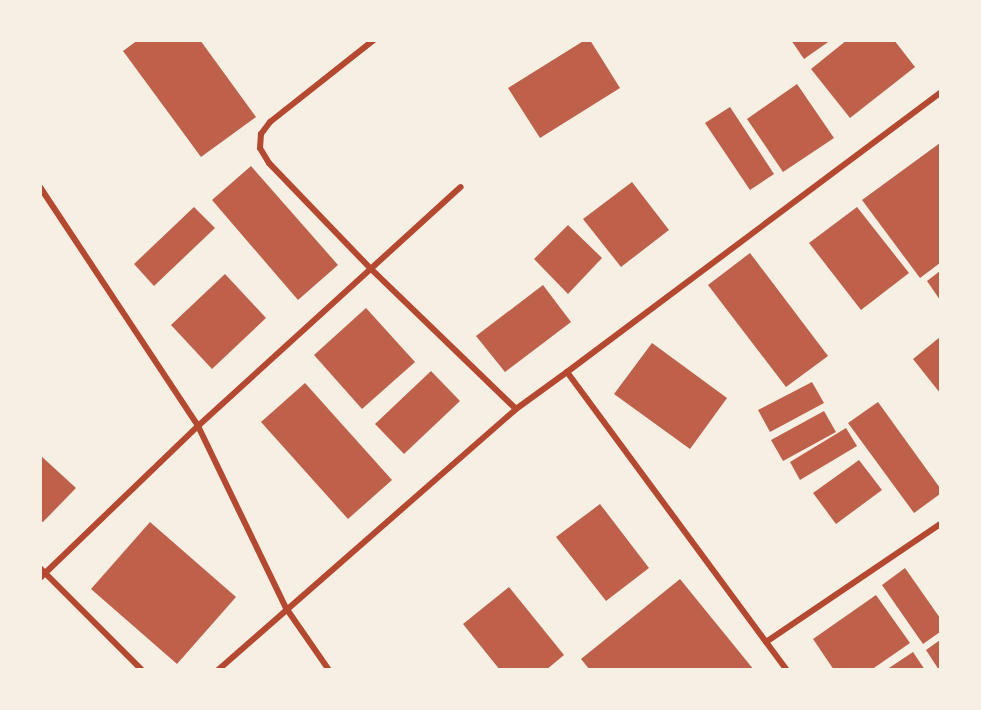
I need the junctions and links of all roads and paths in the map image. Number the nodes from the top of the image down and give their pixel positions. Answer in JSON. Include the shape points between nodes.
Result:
{"nodes":[{"id":1,"x":375,"y":41,"type":"edge"},
{"id":2,"x":940,"y":93,"type":"edge"},
{"id":3,"x":40,"y":187,"type":"edge"},
{"id":4,"x":461,"y":187,"type":"dead end"},
{"id":5,"x":371,"y":269,"type":"junction"},
{"id":6,"x":567,"y":372,"type":"junction"},
{"id":7,"x":516,"y":409,"type":"junction"},
{"id":8,"x":198,"y":426,"type":"junction"},
{"id":9,"x":940,"y":524,"type":"edge"},
{"id":10,"x":42,"y":573,"type":"edge"},
{"id":11,"x":286,"y":608,"type":"junction"},
{"id":12,"x":766,"y":642,"type":"junction"},
{"id":13,"x":142,"y":669,"type":"edge"},
{"id":14,"x":218,"y":669,"type":"edge"},
{"id":15,"x":328,"y":669,"type":"edge"},
{"id":16,"x":786,"y":669,"type":"edge"}],
"edges":[{"from":1,"to":5,"type":"street","via":[[270,122],[261,134],[261,148],[269,163]]},
{"from":2,"to":6,"type":"street"},
{"from":3,"to":8,"type":"street"},
{"from":4,"to":5,"type":"street"},
{"from":5,"to":7,"type":"street"},
{"from":5,"to":8,"type":"street"},
{"from":6,"to":7,"type":"street"},
{"from":6,"to":12,"type":"street"},
{"from":7,"to":11,"type":"street"},
{"from":8,"to":10,"type":"street"},
{"from":8,"to":11,"type":"street"},
{"from":9,"to":12,"type":"street"},
{"from":10,"to":13,"type":"street"},
{"from":11,"to":14,"type":"street"},
{"from":11,"to":15,"type":"street"},
{"from":12,"to":16,"type":"street"}]}
